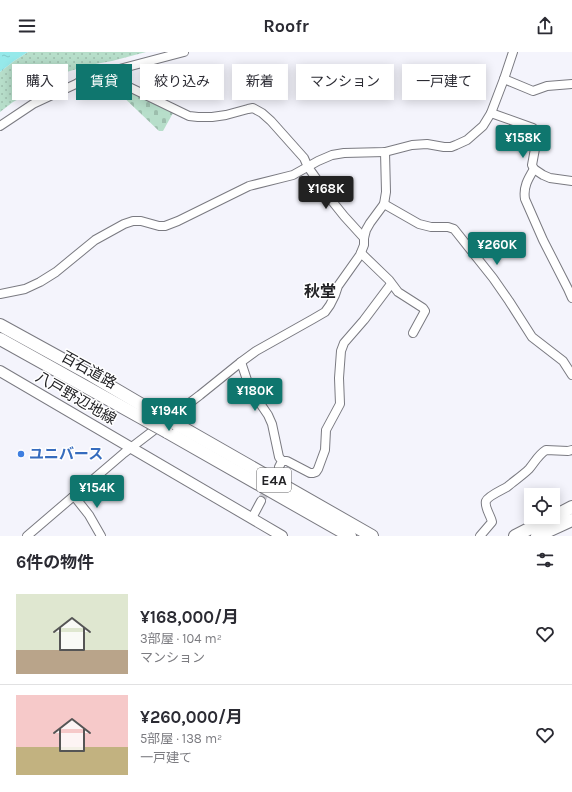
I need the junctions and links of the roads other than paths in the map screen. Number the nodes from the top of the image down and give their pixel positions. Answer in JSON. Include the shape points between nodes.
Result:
{"nodes":[{"id":1,"x":184,"y":52,"type":"edge"},
{"id":2,"x":513,"y":52,"type":"edge"},
{"id":3,"x":132,"y":66,"type":"edge"},
{"id":4,"x":504,"y":79,"type":"junction"},
{"id":5,"x":76,"y":84,"type":"edge"},
{"id":6,"x":572,"y":84,"type":"edge"},
{"id":7,"x":132,"y":88,"type":"edge"},
{"id":8,"x":491,"y":113,"type":"junction"},
{"id":9,"x":0,"y":126,"type":"edge"},
{"id":10,"x":385,"y":152,"type":"junction"},
{"id":11,"x":308,"y":167,"type":"junction"},
{"id":12,"x":534,"y":169,"type":"junction"},
{"id":13,"x":572,"y":181,"type":"edge"},
{"id":14,"x":384,"y":204,"type":"junction"},
{"id":15,"x":364,"y":238,"type":"junction"},
{"id":16,"x":361,"y":253,"type":"junction"},
{"id":17,"x":391,"y":284,"type":"junction"},
{"id":18,"x":0,"y":294,"type":"edge"},
{"id":19,"x":572,"y":298,"type":"edge"},
{"id":20,"x":0,"y":325,"type":"edge"},
{"id":21,"x":413,"y":333,"type":"dead end"},
{"id":22,"x":0,"y":339,"type":"edge"},
{"id":23,"x":240,"y":362,"type":"junction"},
{"id":24,"x":0,"y":371,"type":"edge"},
{"id":25,"x":572,"y":375,"type":"edge"},
{"id":26,"x":171,"y":428,"type":"junction"},
{"id":27,"x":132,"y":448,"type":"junction"},
{"id":28,"x":572,"y":450,"type":"edge"},
{"id":29,"x":74,"y":496,"type":"junction"},
{"id":30,"x":261,"y":501,"type":"tunnel mouth"},
{"id":31,"x":572,"y":507,"type":"edge"},
{"id":32,"x":560,"y":513,"type":"edge"},
{"id":33,"x":252,"y":518,"type":"junction"},
{"id":34,"x":572,"y":520,"type":"edge"},
{"id":35,"x":539,"y":524,"type":"edge"},
{"id":36,"x":27,"y":536,"type":"edge"},
{"id":37,"x":101,"y":536,"type":"edge"},
{"id":38,"x":282,"y":536,"type":"edge"},
{"id":39,"x":350,"y":536,"type":"edge"},
{"id":40,"x":372,"y":536,"type":"edge"},
{"id":41,"x":480,"y":536,"type":"edge"},
{"id":42,"x":515,"y":536,"type":"edge"},
{"id":43,"x":537,"y":536,"type":"edge"}],
"edges":[{"from":1,"to":3,"type":"street"},
{"from":2,"to":4,"type":"street"},
{"from":4,"to":6,"type":"street","via":[[533,91],[547,86]]},
{"from":4,"to":8,"type":"street"},
{"from":5,"to":9,"type":"street","via":[[33,104]]},
{"from":7,"to":11,"type":"street","via":[[189,116],[226,116],[253,108],[271,121],[304,158]]},
{"from":8,"to":10,"type":"street","via":[[483,126],[467,140],[451,147],[412,145]]},
{"from":8,"to":12,"type":"street","via":[[533,128],[537,138],[532,164]]},
{"from":10,"to":11,"type":"street","via":[[332,155]]},
{"from":10,"to":14,"type":"street"},
{"from":11,"to":15,"type":"street","via":[[344,216]]},
{"from":11,"to":18,"type":"street","via":[[294,175],[249,186],[178,222],[165,226],[141,221],[124,224],[95,240],[40,282],[25,289]]},
{"from":12,"to":13,"type":"street","via":[[550,178]]},
{"from":12,"to":19,"type":"street","via":[[528,178],[525,199]]},
{"from":14,"to":15,"type":"street","via":[[370,223]]},
{"from":14,"to":25,"type":"street","via":[[419,224],[454,229],[493,278],[532,337],[563,361]]},
{"from":15,"to":16,"type":"street"},
{"from":16,"to":17,"type":"street"},
{"from":16,"to":23,"type":"street","via":[[324,312]]},
{"from":17,"to":21,"type":"street","via":[[425,312]]},
{"from":17,"to":23,"type":"street","via":[[344,343],[339,378],[340,404],[326,430],[325,450],[316,472],[310,473],[287,461],[280,464],[272,424],[248,383]]},
{"from":20,"to":26,"type":"highway","name":"百石道路","number":"E4A","bridge":true,"via":[[159,415]]},
{"from":22,"to":26,"type":"highway","name":"百石道路","number":"E4A","bridge":true,"via":[[149,422]]},
{"from":23,"to":27,"type":"street"},
{"from":24,"to":27,"type":"main road","name":"八戸野辺地線"},
{"from":26,"to":39,"type":"highway","name":"百石道路","number":"E4A"},
{"from":26,"to":40,"type":"highway","number":"E4A"},
{"from":27,"to":29,"type":"street"},
{"from":27,"to":33,"type":"main road","name":"八戸野辺地線"},
{"from":28,"to":41,"type":"street","via":[[546,450],[529,469],[489,498],[486,505],[492,522]]},
{"from":29,"to":36,"type":"street"},
{"from":29,"to":37,"type":"street"},
{"from":30,"to":33,"type":"street"},
{"from":31,"to":32,"type":"highway"},
{"from":33,"to":38,"type":"main road","name":"八戸野辺地線"},
{"from":34,"to":43,"type":"highway"},
{"from":35,"to":42,"type":"highway"}]}
